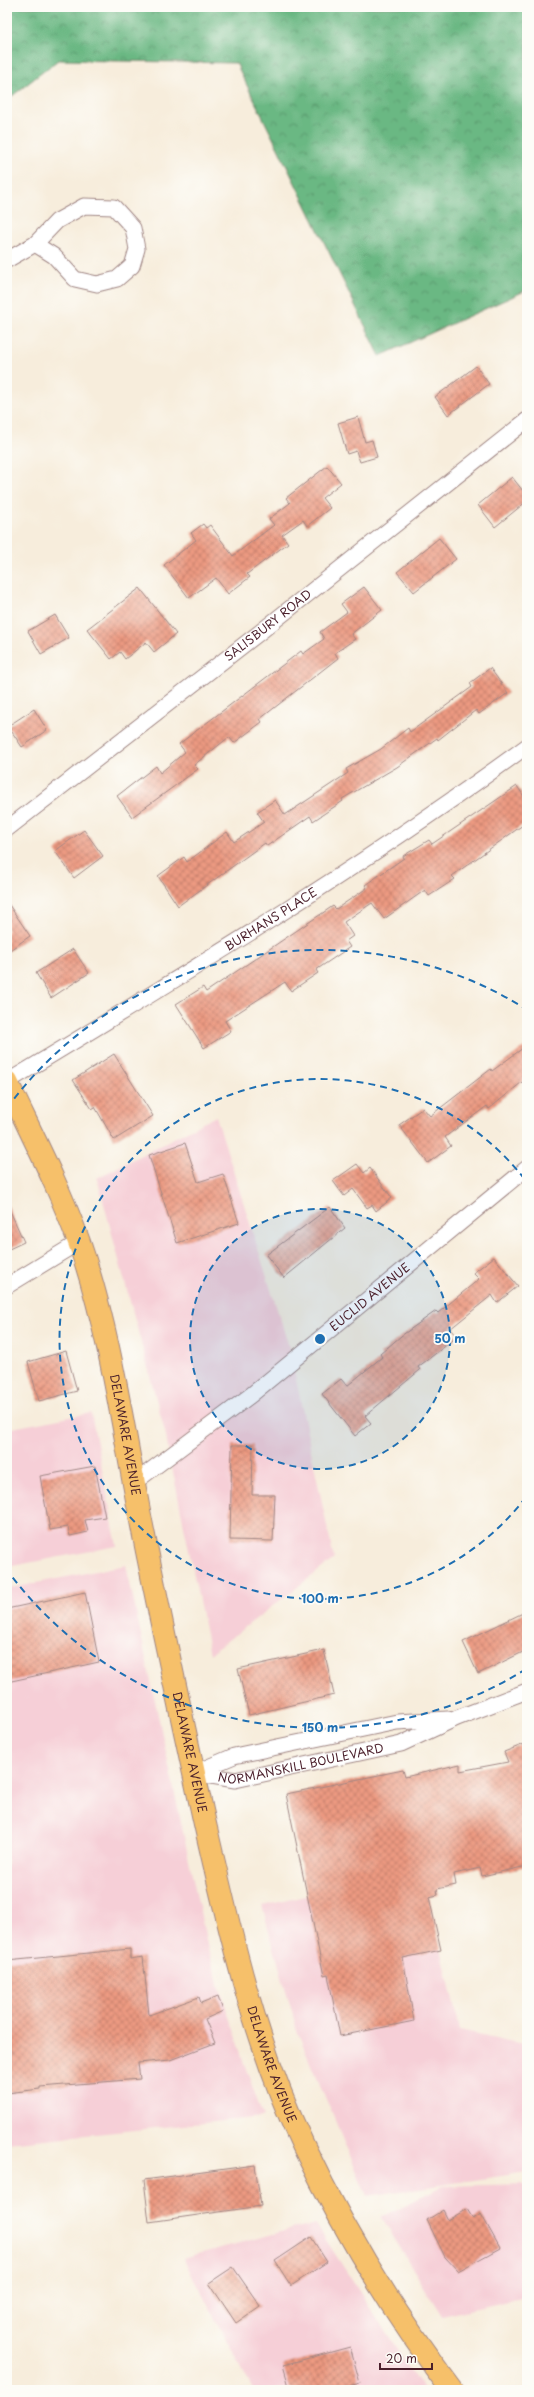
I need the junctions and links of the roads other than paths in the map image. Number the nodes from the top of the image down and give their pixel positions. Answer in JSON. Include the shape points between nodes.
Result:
{"nodes":[{"id":1,"x":35,"y":244,"type":"junction"},
{"id":2,"x":7,"y":260,"type":"edge"},
{"id":3,"x":527,"y":420,"type":"edge"},
{"id":4,"x":527,"y":746,"type":"edge"},
{"id":5,"x":7,"y":829,"type":"edge"},
{"id":6,"x":7,"y":1082,"type":"edge"},
{"id":7,"x":527,"y":1168,"type":"edge"},
{"id":8,"x":79,"y":1242,"type":"junction"},
{"id":9,"x":7,"y":1286,"type":"edge"},
{"id":10,"x":135,"y":1482,"type":"junction"},
{"id":11,"x":527,"y":1690,"type":"edge"},
{"id":12,"x":457,"y":1718,"type":"junction"},
{"id":13,"x":194,"y":1773,"type":"junction"},
{"id":14,"x":452,"y":2390,"type":"edge"}],
"edges":[{"from":1,"to":1,"type":"street","via":[[57,221],[84,206],[114,207],[133,228],[136,250],[132,266],[117,279],[97,284],[75,278],[54,256]]},
{"from":1,"to":2,"type":"street"},
{"from":3,"to":5,"type":"street","name":"SALISBURY ROAD","via":[[260,633]]},
{"from":4,"to":6,"type":"street","name":"BURHANS PLACE","via":[[482,779],[244,938]]},
{"from":6,"to":8,"type":"main road","name":"DELAWARE AVENUE","via":[[56,1186]]},
{"from":7,"to":10,"type":"street","name":"EUCLID AVENUE","via":[[252,1395]]},
{"from":8,"to":9,"type":"street"},
{"from":8,"to":10,"type":"main road","name":"DELAWARE AVENUE","via":[[111,1362]]},
{"from":10,"to":13,"type":"main road","name":"DELAWARE AVENUE","via":[[143,1532]]},
{"from":11,"to":12,"type":"street","name":"NORMANSKILL BOULEVARD","via":[[478,1712]]},
{"from":12,"to":13,"type":"street","name":"NORMANSKILL BOULEVARD","via":[[397,1722],[234,1756]]},
{"from":12,"to":13,"type":"street","name":"NORMANSKILL BOULEVARD","via":[[401,1744],[235,1780]]},
{"from":13,"to":14,"type":"main road","name":"DELAWARE AVENUE","via":[[230,1933],[251,2006],[302,2143],[372,2272],[418,2346]]}]}
